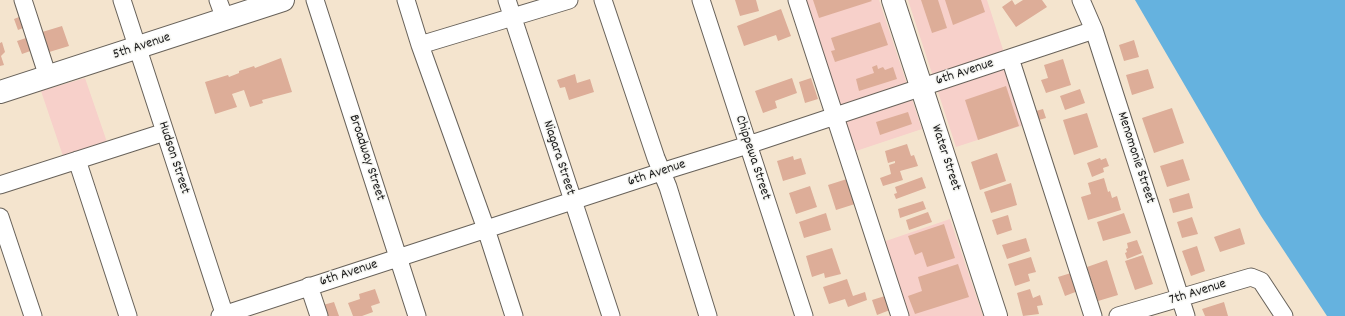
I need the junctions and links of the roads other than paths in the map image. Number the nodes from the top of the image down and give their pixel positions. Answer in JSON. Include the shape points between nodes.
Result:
{"nodes":[{"id":1,"x":24,"y":0,"type":"edge"},
{"id":2,"x":122,"y":0,"type":"edge"},
{"id":3,"x":283,"y":0,"type":"edge"},
{"id":4,"x":315,"y":0,"type":"edge"},
{"id":5,"x":406,"y":0,"type":"edge"},
{"id":6,"x":507,"y":0,"type":"edge"},
{"id":7,"x":570,"y":0,"type":"edge"},
{"id":8,"x":603,"y":0,"type":"edge"},
{"id":9,"x":701,"y":0,"type":"edge"},
{"id":10,"x":797,"y":0,"type":"edge"},
{"id":11,"x":893,"y":0,"type":"edge"},
{"id":12,"x":1081,"y":0,"type":"edge"},
{"id":13,"x":222,"y":9,"type":"edge"},
{"id":14,"x":513,"y":18,"type":"junction"},
{"id":15,"x":1094,"y":30,"type":"junction"},
{"id":16,"x":420,"y":45,"type":"junction"},
{"id":17,"x":137,"y":48,"type":"junction"},
{"id":18,"x":1010,"y":58,"type":"junction"},
{"id":19,"x":48,"y":77,"type":"junction"},
{"id":20,"x":922,"y":87,"type":"junction"},
{"id":21,"x":0,"y":92,"type":"edge"},
{"id":22,"x":835,"y":115,"type":"junction"},
{"id":23,"x":165,"y":132,"type":"junction"},
{"id":24,"x":748,"y":145,"type":"junction"},
{"id":25,"x":77,"y":160,"type":"junction"},
{"id":26,"x":662,"y":172,"type":"junction"},
{"id":27,"x":0,"y":185,"type":"edge"},
{"id":28,"x":572,"y":201,"type":"junction"},
{"id":29,"x":0,"y":216,"type":"edge"},
{"id":30,"x":486,"y":229,"type":"junction"},
{"id":31,"x":398,"y":258,"type":"junction"},
{"id":32,"x":309,"y":286,"type":"junction"},
{"id":33,"x":1180,"y":298,"type":"junction"},
{"id":34,"x":33,"y":316,"type":"edge"},
{"id":35,"x":128,"y":316,"type":"edge"},
{"id":36,"x":223,"y":316,"type":"edge"},
{"id":37,"x":319,"y":316,"type":"edge"},
{"id":38,"x":417,"y":316,"type":"edge"},
{"id":39,"x":514,"y":316,"type":"edge"},
{"id":40,"x":611,"y":316,"type":"edge"},
{"id":41,"x":708,"y":316,"type":"edge"},
{"id":42,"x":804,"y":316,"type":"edge"},
{"id":43,"x":900,"y":316,"type":"edge"},
{"id":44,"x":996,"y":316,"type":"edge"},
{"id":45,"x":1093,"y":316,"type":"edge"},
{"id":46,"x":1118,"y":316,"type":"edge"},
{"id":47,"x":1186,"y":316,"type":"edge"},
{"id":48,"x":1284,"y":316,"type":"edge"}],
"edges":[{"from":1,"to":19,"type":"street"},
{"from":2,"to":17,"type":"street","name":"Hudson Street"},
{"from":3,"to":13,"type":"main road","name":"5th Avenue"},
{"from":4,"to":31,"type":"street","name":"Broadway Street"},
{"from":5,"to":16,"type":"street"},
{"from":6,"to":14,"type":"street","name":"Niagara Street"},
{"from":7,"to":14,"type":"street"},
{"from":8,"to":26,"type":"street"},
{"from":9,"to":24,"type":"street","name":"Chippewa Street"},
{"from":10,"to":22,"type":"street"},
{"from":11,"to":20,"type":"main road","name":"Water Street"},
{"from":12,"to":15,"type":"street","name":"Menomonie Street"},
{"from":13,"to":17,"type":"main road","name":"5th Avenue"},
{"from":14,"to":16,"type":"street"},
{"from":14,"to":28,"type":"street","name":"Niagara Street"},
{"from":15,"to":18,"type":"street","name":"6th Avenue"},
{"from":15,"to":33,"type":"street","name":"Menomonie Street"},
{"from":16,"to":30,"type":"street"},
{"from":17,"to":19,"type":"main road","name":"5th Avenue"},
{"from":17,"to":23,"type":"street","name":"Hudson Street"},
{"from":18,"to":20,"type":"street","name":"6th Avenue"},
{"from":18,"to":45,"type":"street"},
{"from":19,"to":21,"type":"main road","name":"5th Avenue"},
{"from":20,"to":22,"type":"street","name":"6th Avenue"},
{"from":20,"to":44,"type":"main road","name":"Water Street"},
{"from":22,"to":24,"type":"street","name":"6th Avenue"},
{"from":22,"to":43,"type":"street"},
{"from":23,"to":25,"type":"street"},
{"from":23,"to":36,"type":"street","name":"Hudson Street"},
{"from":24,"to":26,"type":"street","name":"6th Avenue"},
{"from":24,"to":42,"type":"street","name":"Chippewa Street"},
{"from":25,"to":27,"type":"street"},
{"from":25,"to":35,"type":"street"},
{"from":26,"to":28,"type":"street","name":"6th Avenue"},
{"from":26,"to":41,"type":"street"},
{"from":28,"to":30,"type":"street","name":"6th Avenue"},
{"from":28,"to":40,"type":"street","name":"Niagara Street"},
{"from":29,"to":34,"type":"street"},
{"from":30,"to":31,"type":"street","name":"6th Avenue"},
{"from":30,"to":39,"type":"street"},
{"from":31,"to":32,"type":"street","name":"6th Avenue"},
{"from":31,"to":38,"type":"street","name":"Broadway Street"},
{"from":32,"to":36,"type":"street","name":"6th Avenue"},
{"from":32,"to":37,"type":"street"},
{"from":33,"to":46,"type":"street","name":"7th Avenue"},
{"from":33,"to":47,"type":"street","name":"Menomonie Street"},
{"from":33,"to":48,"type":"street","name":"7th Avenue","via":[[1251,277],[1261,281]]}]}
